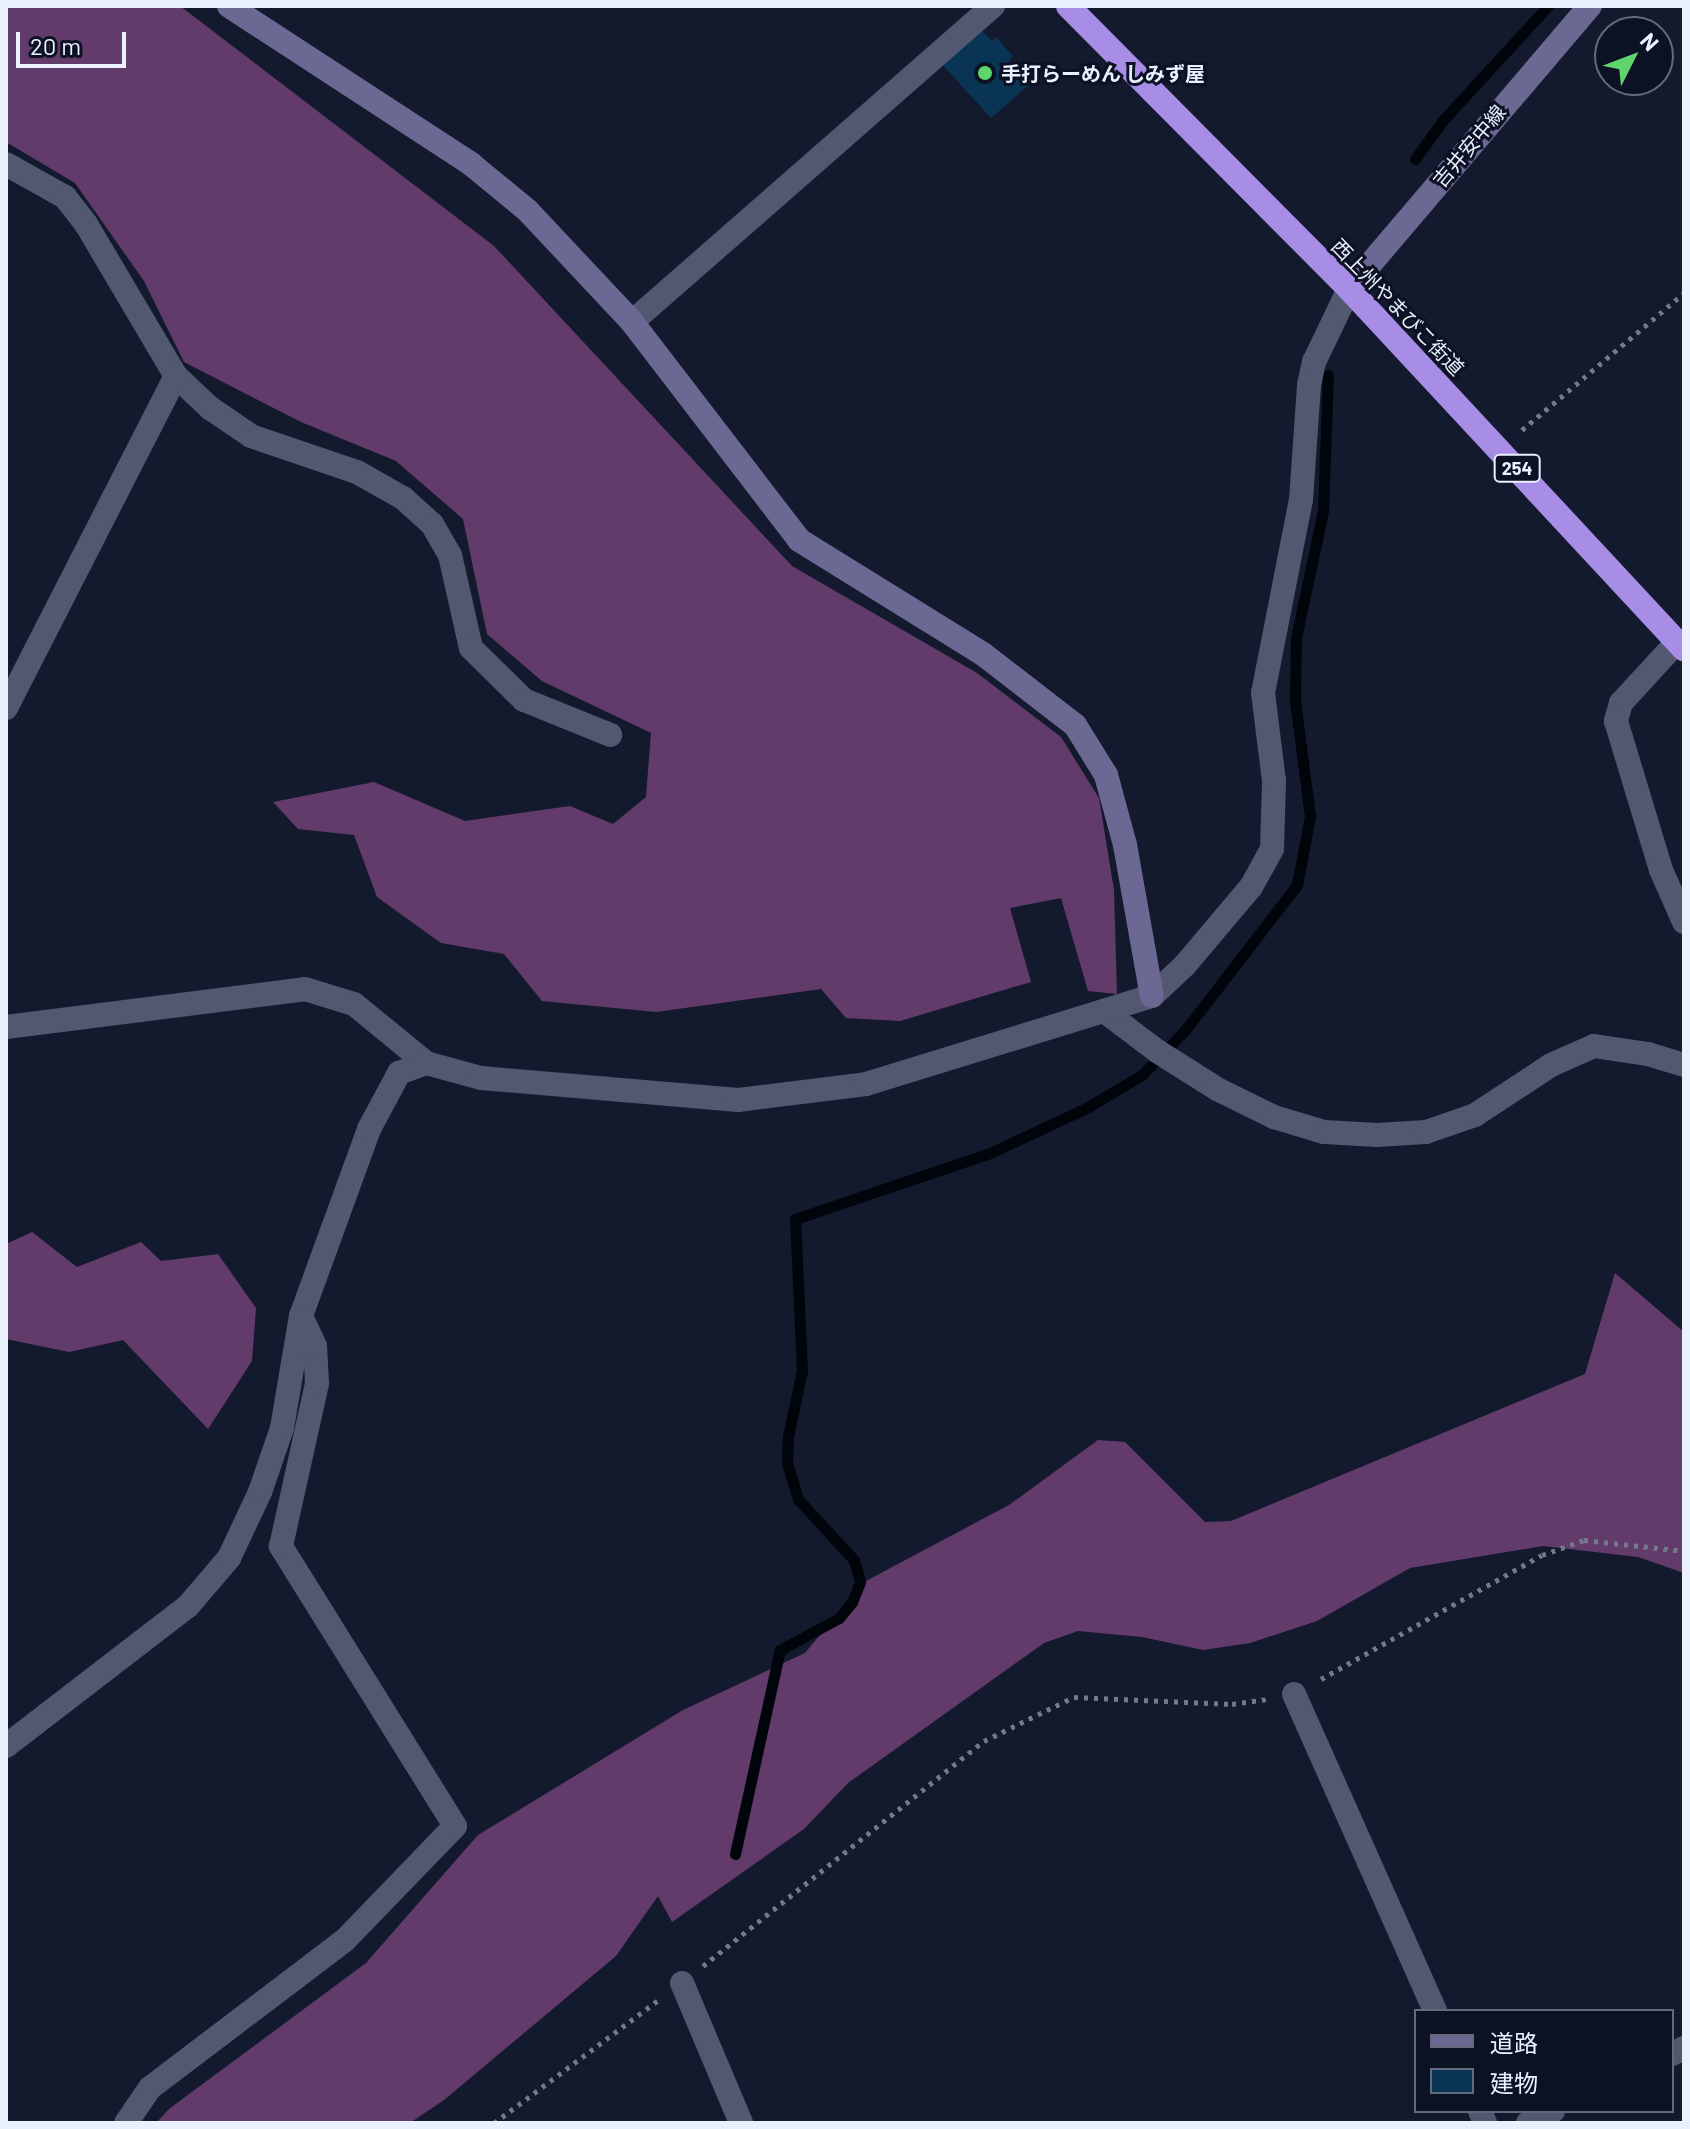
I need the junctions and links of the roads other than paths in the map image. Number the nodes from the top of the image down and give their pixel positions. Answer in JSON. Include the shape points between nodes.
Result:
{"nodes":[{"id":1,"x":229,"y":6,"type":"edge"},
{"id":2,"x":993,"y":6,"type":"edge"},
{"id":3,"x":1068,"y":6,"type":"edge"},
{"id":4,"x":1590,"y":6,"type":"edge"},
{"id":5,"x":6,"y":164,"type":"edge"},
{"id":6,"x":1349,"y":289,"type":"junction"},
{"id":7,"x":632,"y":322,"type":"junction"},
{"id":8,"x":176,"y":376,"type":"junction"},
{"id":9,"x":1680,"y":646,"type":"edge"},
{"id":10,"x":8,"y":700,"type":"edge"},
{"id":11,"x":610,"y":735,"type":"dead end"},
{"id":12,"x":1684,"y":922,"type":"edge"},
{"id":13,"x":1152,"y":996,"type":"junction"},
{"id":14,"x":1104,"y":1011,"type":"junction"},
{"id":15,"x":6,"y":1027,"type":"edge"},
{"id":16,"x":426,"y":1063,"type":"junction"},
{"id":17,"x":1684,"y":1065,"type":"edge"},
{"id":18,"x":301,"y":1316,"type":"junction"},
{"id":19,"x":1294,"y":1694,"type":"road end"},
{"id":20,"x":6,"y":1746,"type":"edge"},
{"id":21,"x":682,"y":1983,"type":"road end"},
{"id":22,"x":1434,"y":2009,"type":"edge"},
{"id":23,"x":1549,"y":2113,"type":"edge"},
{"id":24,"x":126,"y":2123,"type":"edge"},
{"id":25,"x":741,"y":2123,"type":"edge"},
{"id":26,"x":1528,"y":2123,"type":"edge"}],
"edges":[{"from":1,"to":7,"type":"street","via":[[471,164],[527,210]]},
{"from":2,"to":7,"type":"street"},
{"from":3,"to":6,"type":"highway","name":"西上州やまびこ街道","number":"254"},
{"from":4,"to":6,"type":"street","name":"吉井安中線"},
{"from":5,"to":8,"type":"street","via":[[65,197]]},
{"from":6,"to":9,"type":"highway","name":"西上州やまびこ街道","number":"254"},
{"from":6,"to":13,"type":"street","via":[[1314,362],[1309,385],[1301,500],[1263,693],[1274,781],[1272,849],[1251,887]]},
{"from":7,"to":13,"type":"street","via":[[799,540],[983,654],[1075,725],[1106,775],[1125,845]]},
{"from":8,"to":10,"type":"street"},
{"from":8,"to":11,"type":"street","via":[[251,436],[357,472],[403,498],[432,524],[450,555],[471,648],[524,700]]},
{"from":9,"to":12,"type":"street","via":[[1621,703],[1616,721],[1661,870]]},
{"from":13,"to":14,"type":"street"},
{"from":14,"to":16,"type":"street","via":[[866,1084],[738,1100],[481,1078]]},
{"from":14,"to":17,"type":"street","via":[[1217,1089],[1274,1117],[1324,1132],[1426,1132],[1475,1115],[1551,1065],[1594,1046]]},
{"from":15,"to":16,"type":"street","via":[[305,989],[354,1004]]},
{"from":16,"to":18,"type":"street","via":[[399,1073],[369,1129]]},
{"from":18,"to":20,"type":"street","via":[[282,1428],[229,1558],[188,1606]]},
{"from":18,"to":24,"type":"street","via":[[315,1346],[317,1383],[281,1546],[455,1826],[345,1940],[150,2088]]},
{"from":19,"to":22,"type":"street"},
{"from":21,"to":25,"type":"street"},
{"from":23,"to":26,"type":"street"}]}
